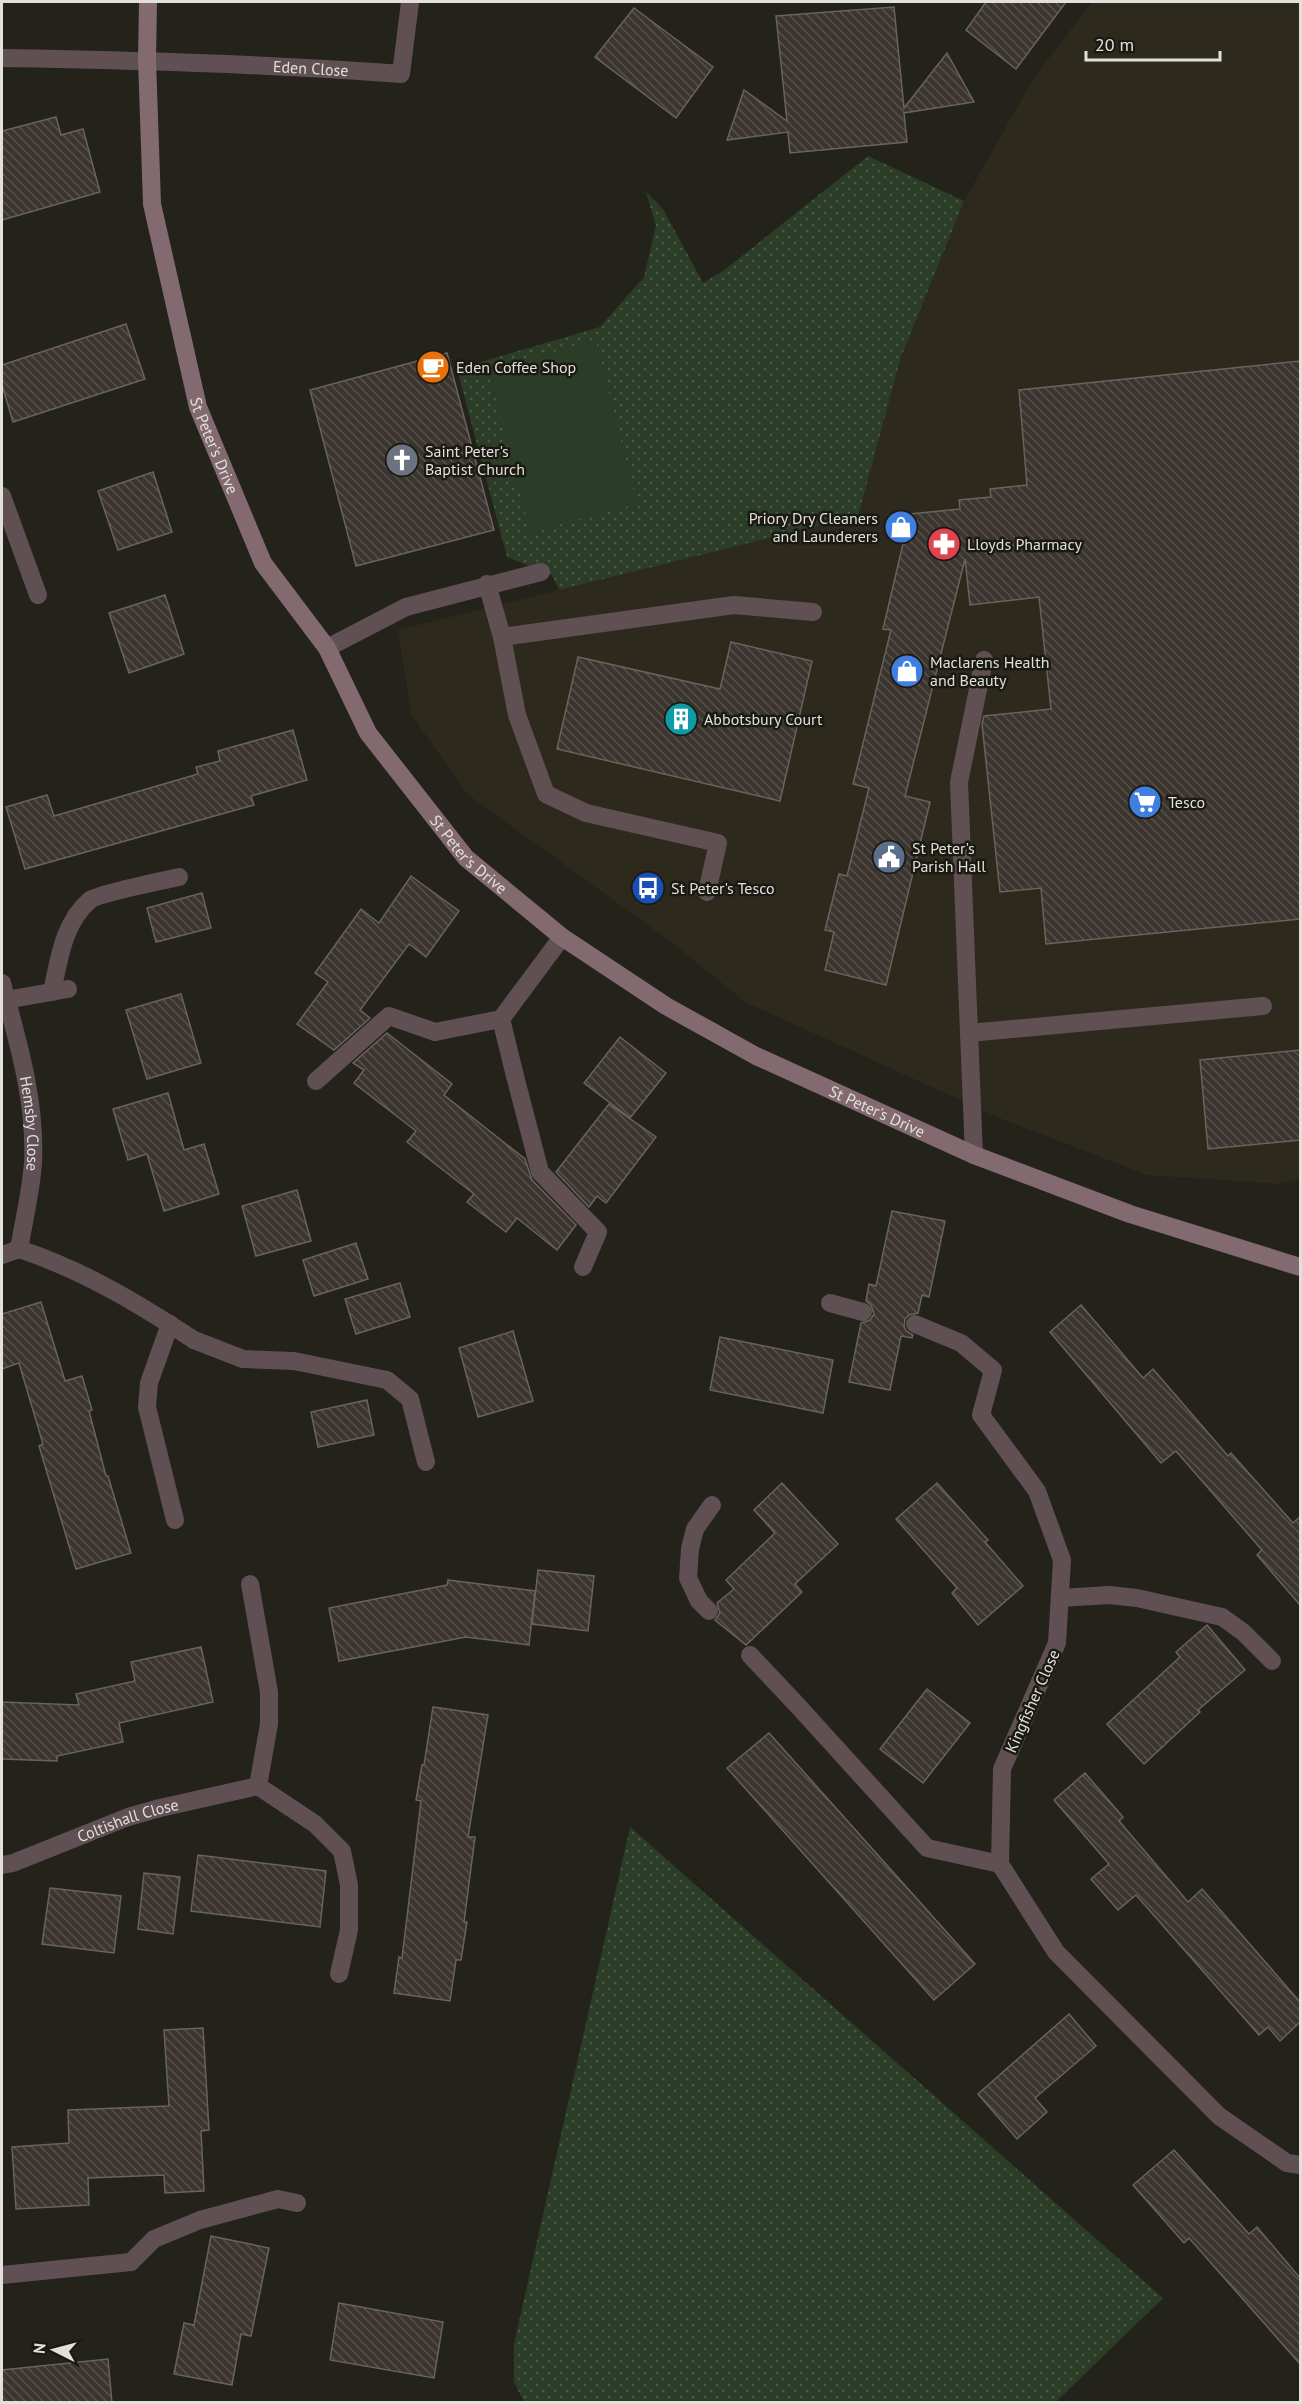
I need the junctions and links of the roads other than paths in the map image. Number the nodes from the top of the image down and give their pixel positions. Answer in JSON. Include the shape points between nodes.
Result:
{"nodes":[{"id":1,"x":148,"y":2,"type":"edge"},
{"id":2,"x":410,"y":2,"type":"edge"},
{"id":3,"x":2,"y":58,"type":"edge"},
{"id":4,"x":147,"y":60,"type":"junction"},
{"id":5,"x":2,"y":496,"type":"edge"},
{"id":6,"x":541,"y":572,"type":"dead end"},
{"id":7,"x":487,"y":584,"type":"junction"},
{"id":8,"x":38,"y":595,"type":"dead end"},
{"id":9,"x":813,"y":612,"type":"dead end"},
{"id":10,"x":502,"y":638,"type":"junction"},
{"id":11,"x":327,"y":648,"type":"junction"},
{"id":12,"x":984,"y":660,"type":"dead end"},
{"id":13,"x":179,"y":877,"type":"dead end"},
{"id":14,"x":707,"y":892,"type":"dead end"},
{"id":15,"x":562,"y":937,"type":"junction"},
{"id":16,"x":4,"y":992,"type":"edge"},
{"id":17,"x":1263,"y":1006,"type":"dead end"},
{"id":18,"x":501,"y":1019,"type":"junction"},
{"id":19,"x":969,"y":1033,"type":"junction"},
{"id":20,"x":316,"y":1081,"type":"dead end"},
{"id":21,"x":974,"y":1155,"type":"junction"},
{"id":22,"x":19,"y":1249,"type":"junction"},
{"id":23,"x":2,"y":1255,"type":"edge"},
{"id":24,"x":583,"y":1267,"type":"dead end"},
{"id":25,"x":1300,"y":1267,"type":"edge"},
{"id":26,"x":830,"y":1303,"type":"dead end"},
{"id":27,"x":863,"y":1311,"type":"dead end"},
{"id":28,"x":170,"y":1324,"type":"junction"},
{"id":29,"x":915,"y":1324,"type":"dead end"},
{"id":30,"x":426,"y":1462,"type":"dead end"},
{"id":31,"x":712,"y":1505,"type":"dead end"},
{"id":32,"x":176,"y":1520,"type":"dead end"},
{"id":33,"x":250,"y":1584,"type":"dead end"},
{"id":34,"x":1060,"y":1598,"type":"junction"},
{"id":35,"x":709,"y":1611,"type":"dead end"},
{"id":36,"x":750,"y":1655,"type":"dead end"},
{"id":37,"x":1272,"y":1661,"type":"dead end"},
{"id":38,"x":258,"y":1786,"type":"junction"},
{"id":39,"x":1000,"y":1864,"type":"junction"},
{"id":40,"x":2,"y":1865,"type":"edge"},
{"id":41,"x":339,"y":1974,"type":"dead end"},
{"id":42,"x":1300,"y":2165,"type":"edge"},
{"id":43,"x":297,"y":2203,"type":"dead end"},
{"id":44,"x":2,"y":2275,"type":"edge"}],
"edges":[{"from":1,"to":4,"type":"street","name":"St Peter's Drive"},
{"from":2,"to":4,"type":"street","name":"Eden Close","via":[[401,74]]},
{"from":3,"to":4,"type":"street"},
{"from":4,"to":11,"type":"street","name":"St Peter's Drive","via":[[152,204],[198,407],[263,563]]},
{"from":5,"to":8,"type":"street"},
{"from":6,"to":7,"type":"street"},
{"from":7,"to":10,"type":"street"},
{"from":7,"to":11,"type":"street","via":[[406,607]]},
{"from":9,"to":10,"type":"street","via":[[734,605]]},
{"from":10,"to":14,"type":"street","via":[[517,715],[546,794],[586,813],[718,843]]},
{"from":11,"to":15,"type":"street","name":"St Peter's Drive","via":[[368,733],[466,858]]},
{"from":12,"to":19,"type":"street","via":[[959,782]]},
{"from":13,"to":16,"type":"street","name":"Hemsby Close","via":[[91,898],[72,921],[62,946],[60,991]]},
{"from":15,"to":18,"type":"street"},
{"from":15,"to":21,"type":"street","name":"St Peter's Drive","via":[[666,1006],[756,1056]]},
{"from":16,"to":22,"type":"street","name":"Hemsby Close","via":[[24,1065],[32,1114],[33,1163]]},
{"from":17,"to":19,"type":"street"},
{"from":18,"to":20,"type":"street","via":[[435,1032],[389,1016]]},
{"from":18,"to":24,"type":"street","via":[[540,1172],[598,1232]]},
{"from":19,"to":21,"type":"street"},
{"from":21,"to":25,"type":"street","name":"St Peter's Drive","via":[[1130,1214]]},
{"from":22,"to":23,"type":"street"},
{"from":22,"to":28,"type":"street","via":[[100,1282]]},
{"from":26,"to":27,"type":"street"},
{"from":28,"to":30,"type":"street","via":[[194,1340],[243,1359],[294,1361],[387,1380],[410,1399]]},
{"from":28,"to":32,"type":"street","via":[[149,1383],[147,1407]]},
{"from":29,"to":34,"type":"street","name":"Kingfisher Close","via":[[961,1344],[993,1370],[981,1415],[1037,1491],[1062,1560]]},
{"from":31,"to":35,"type":"street","via":[[695,1529],[688,1578],[699,1601]]},
{"from":33,"to":38,"type":"street","via":[[268,1692],[269,1724]]},
{"from":34,"to":37,"type":"street","via":[[1137,1598],[1222,1617]]},
{"from":34,"to":39,"type":"street","name":"Kingfisher Close","via":[[1058,1642],[1002,1769]]},
{"from":36,"to":39,"type":"street","via":[[927,1848]]},
{"from":38,"to":40,"type":"street","name":"Coltishall Close","via":[[139,1814]]},
{"from":38,"to":41,"type":"street","via":[[315,1824],[342,1851],[349,1885],[349,1930]]},
{"from":39,"to":42,"type":"street","via":[[1056,1952],[1220,2116],[1287,2163]]},
{"from":43,"to":44,"type":"street","via":[[278,2199],[200,2220],[154,2239],[130,2262]]}]}
